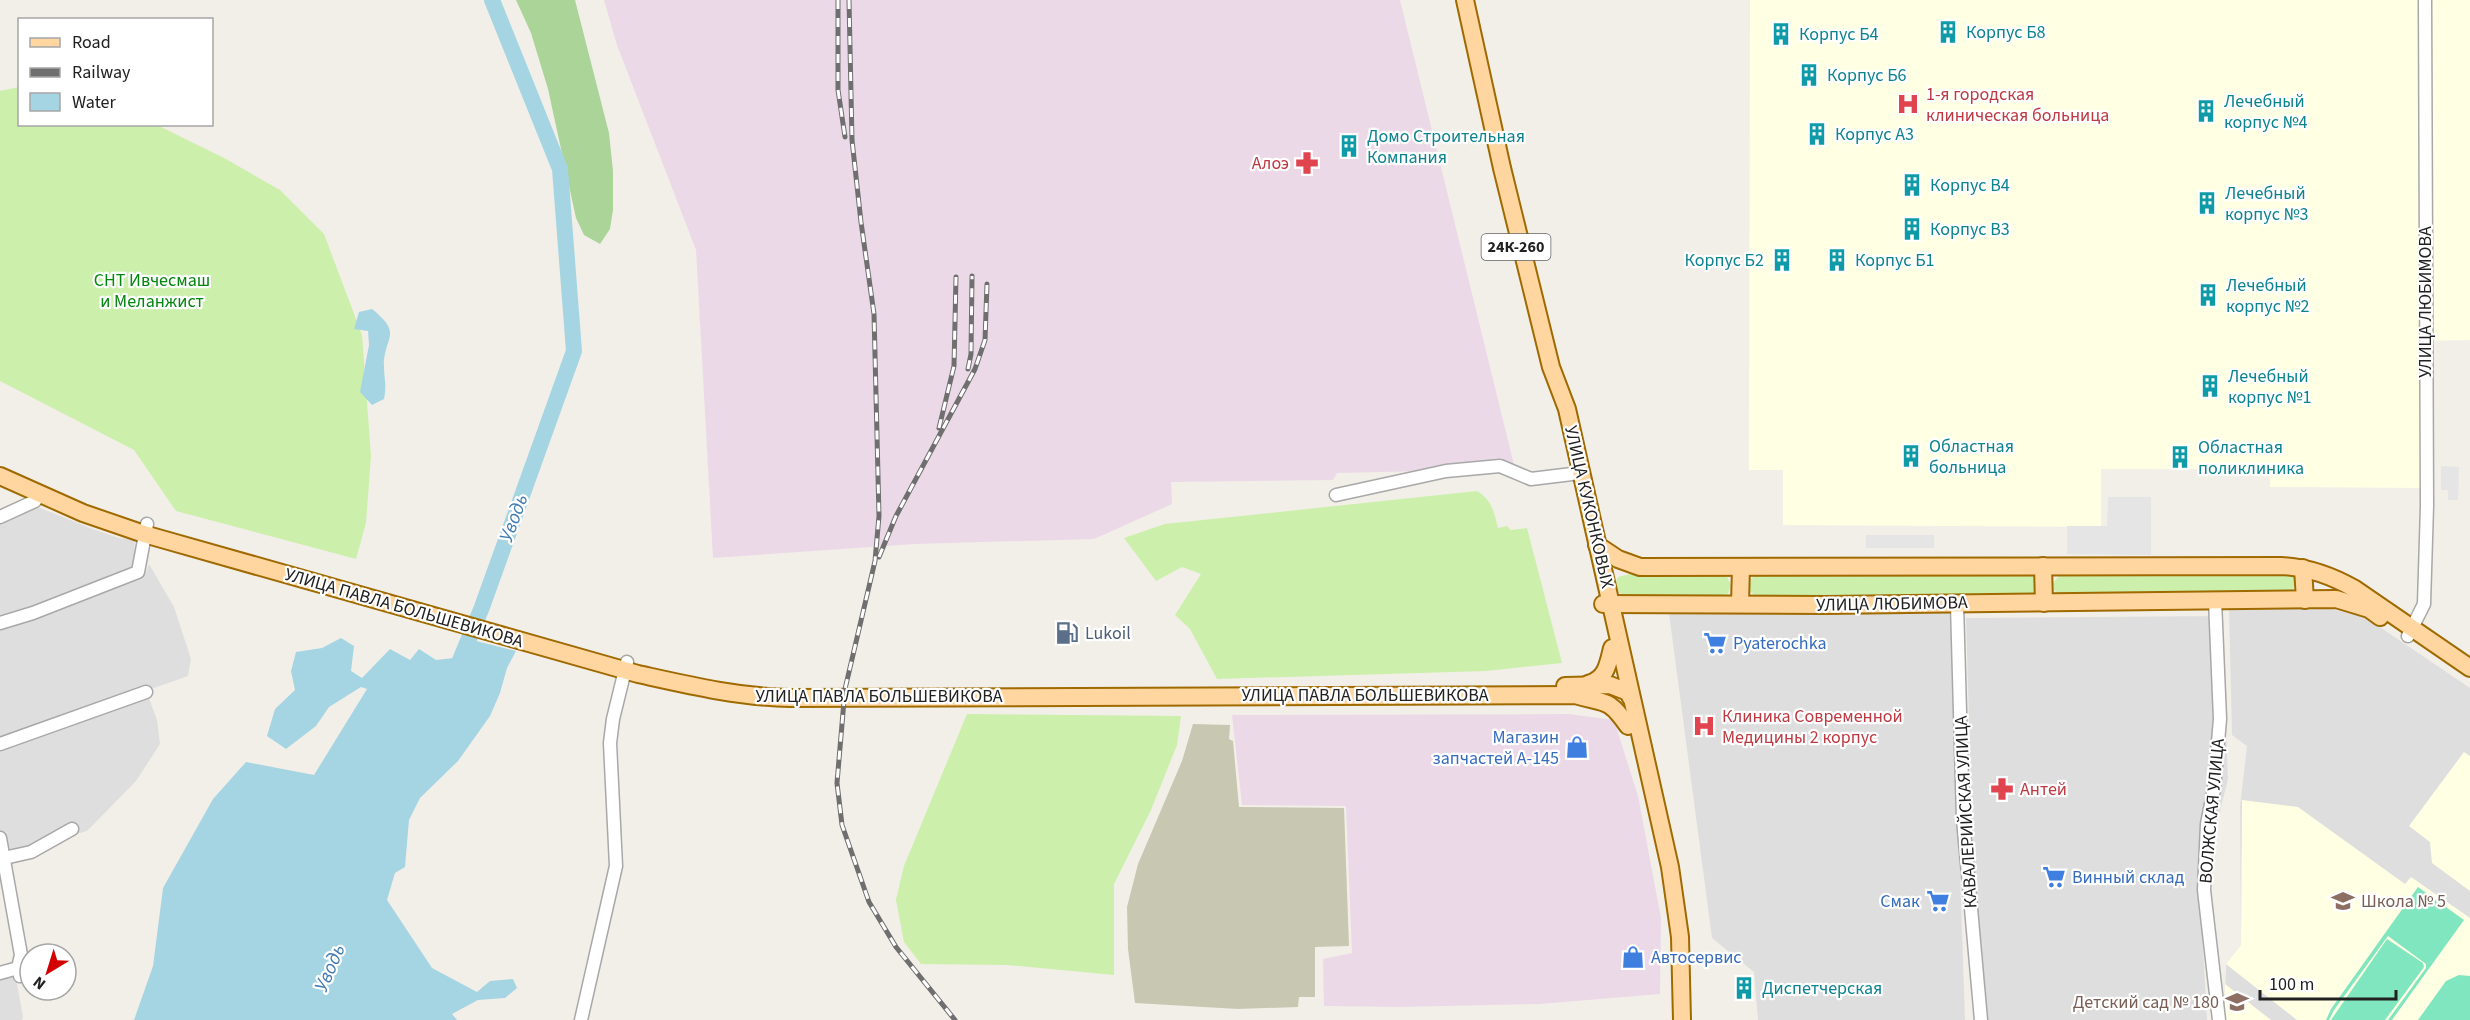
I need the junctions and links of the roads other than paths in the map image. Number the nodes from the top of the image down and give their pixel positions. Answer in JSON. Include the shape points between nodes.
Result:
{"nodes":[{"id":1,"x":1457,"y":0,"type":"edge"},
{"id":2,"x":1465,"y":0,"type":"edge"},
{"id":3,"x":2425,"y":0,"type":"edge"},
{"id":4,"x":0,"y":465,"type":"edge"},
{"id":5,"x":1572,"y":474,"type":"junction"},
{"id":6,"x":0,"y":476,"type":"edge"},
{"id":7,"x":39,"y":494,"type":"junction"},
{"id":8,"x":1336,"y":495,"type":"dead end"},
{"id":9,"x":0,"y":517,"type":"edge"},
{"id":10,"x":146,"y":529,"type":"junction"},
{"id":11,"x":1597,"y":545,"type":"junction"},
{"id":12,"x":2043,"y":566,"type":"junction"},
{"id":13,"x":1741,"y":567,"type":"junction"},
{"id":14,"x":2303,"y":568,"type":"junction"},
{"id":15,"x":2216,"y":600,"type":"junction"},
{"id":16,"x":2305,"y":600,"type":"junction"},
{"id":17,"x":1638,"y":603,"type":"junction"},
{"id":18,"x":2044,"y":603,"type":"junction"},
{"id":19,"x":1607,"y":604,"type":"junction"},
{"id":20,"x":1740,"y":604,"type":"junction"},
{"id":21,"x":1957,"y":604,"type":"junction"},
{"id":22,"x":0,"y":623,"type":"edge"},
{"id":23,"x":2410,"y":632,"type":"junction"},
{"id":24,"x":1618,"y":648,"type":"junction"},
{"id":25,"x":626,"y":666,"type":"junction"},
{"id":26,"x":2470,"y":668,"type":"edge"},
{"id":27,"x":2470,"y":678,"type":"edge"},
{"id":28,"x":1577,"y":690,"type":"junction"},
{"id":29,"x":146,"y":692,"type":"dead end"},
{"id":30,"x":1625,"y":692,"type":"junction"},
{"id":31,"x":1628,"y":726,"type":"junction"},
{"id":32,"x":0,"y":744,"type":"edge"},
{"id":33,"x":72,"y":829,"type":"dead end"},
{"id":34,"x":0,"y":838,"type":"edge"},
{"id":35,"x":2,"y":858,"type":"edge"},
{"id":36,"x":0,"y":973,"type":"edge"},
{"id":37,"x":581,"y":1020,"type":"edge"},
{"id":38,"x":1672,"y":1020,"type":"edge"},
{"id":39,"x":1682,"y":1020,"type":"edge"},
{"id":40,"x":1980,"y":1020,"type":"edge"},
{"id":41,"x":2219,"y":1020,"type":"edge"}],
"edges":[{"from":1,"to":5,"type":"main road","name":"УЛИЦА КУКОНКОВЫХ","number":"24К-260"},
{"from":2,"to":11,"type":"main road","name":"УЛИЦА КУКОНКОВЫХ"},
{"from":3,"to":23,"type":"street","name":"УЛИЦА ЛЮБИМОВА","via":[[2427,506],[2424,604]]},
{"from":4,"to":10,"type":"main road","name":"УЛИЦА ПАВЛА БОЛЬШЕВИКОВА"},
{"from":5,"to":8,"type":"street","via":[[1531,478],[1500,466],[1446,471]]},
{"from":5,"to":19,"type":"main road","name":"УЛИЦА КУКОНКОВЫХ","number":"24К-260"},
{"from":6,"to":7,"type":"main road","name":"УЛИЦА ПАВЛА БОЛЬШЕВИКОВА"},
{"from":7,"to":9,"type":"street","via":[[35,501]]},
{"from":7,"to":10,"type":"main road","name":"УЛИЦА ПАВЛА БОЛЬШЕВИКОВА","via":[[83,513]]},
{"from":10,"to":22,"type":"street","via":[[138,572]]},
{"from":10,"to":25,"type":"main road","name":"УЛИЦА ПАВЛА БОЛЬШЕВИКОВА"},
{"from":11,"to":13,"type":"main road","name":"УЛИЦА ЛЮБИМОВА","via":[[1640,567]]},
{"from":11,"to":19,"type":"main road","name":"УЛИЦА КУКОНКОВЫХ"},
{"from":12,"to":13,"type":"main road","name":"УЛИЦА ЛЮБИМОВА"},
{"from":12,"to":14,"type":"main road","name":"УЛИЦА ЛЮБИМОВА"},
{"from":12,"to":18,"type":"main road"},
{"from":13,"to":20,"type":"main road"},
{"from":14,"to":16,"type":"main road"},
{"from":14,"to":23,"type":"main road","name":"УЛИЦА ЛЮБИМОВА","via":[[2355,589]]},
{"from":15,"to":16,"type":"main road","name":"УЛИЦА ЛЮБИМОВА"},
{"from":15,"to":18,"type":"main road","name":"УЛИЦА ЛЮБИМОВА"},
{"from":15,"to":41,"type":"street","name":"ВОЛЖСКАЯ УЛИЦА","via":[[2220,719],[2207,824],[2204,890]]},
{"from":16,"to":23,"type":"main road","name":"УЛИЦА ЛЮБИМОВА","via":[[2336,599],[2370,609]]},
{"from":17,"to":19,"type":"main road","name":"УЛИЦА ЛЮБИМОВА"},
{"from":17,"to":20,"type":"main road","name":"УЛИЦА ЛЮБИМОВА"},
{"from":17,"to":24,"type":"main road","via":[[1623,616]]},
{"from":18,"to":21,"type":"main road","name":"УЛИЦА ЛЮБИМОВА"},
{"from":19,"to":24,"type":"main road","name":"УЛИЦА КУКОНКОВЫХ","number":"24К-260"},
{"from":20,"to":21,"type":"main road","name":"УЛИЦА ЛЮБИМОВА"},
{"from":21,"to":40,"type":"street","name":"КАВАЛЕРИЙСКАЯ УЛИЦА","via":[[1963,819]]},
{"from":23,"to":26,"type":"main road","name":"УЛИЦА ЛЮБИМОВА"},
{"from":23,"to":27,"type":"main road","name":"УЛИЦА ЛЮБИМОВА"},
{"from":24,"to":28,"type":"main road","via":[[1602,677]]},
{"from":24,"to":30,"type":"main road","name":"УЛИЦА КУКОНКОВЫХ"},
{"from":25,"to":28,"type":"main road","name":"УЛИЦА ПАВЛА БОЛЬШЕВИКОВА","via":[[761,687]]},
{"from":25,"to":37,"type":"street","via":[[610,744],[616,866]]},
{"from":28,"to":30,"type":"main road"},
{"from":28,"to":31,"type":"main road","name":"УЛИЦА ПАВЛА БОЛЬШЕВИКОВА","via":[[1616,709]]},
{"from":29,"to":32,"type":"street"},
{"from":30,"to":31,"type":"main road","name":"УЛИЦА КУКОНКОВЫХ"},
{"from":30,"to":39,"type":"main road","name":"УЛИЦА КУКОНКОВЫХ","via":[[1658,810],[1677,908]]},
{"from":31,"to":38,"type":"main road","name":"УЛИЦА КУКОНКОВЫХ","via":[[1667,910]]},
{"from":33,"to":35,"type":"street","via":[[32,852]]},
{"from":34,"to":35,"type":"street"},
{"from":35,"to":36,"type":"street","via":[[21,955],[19,972]]}]}
